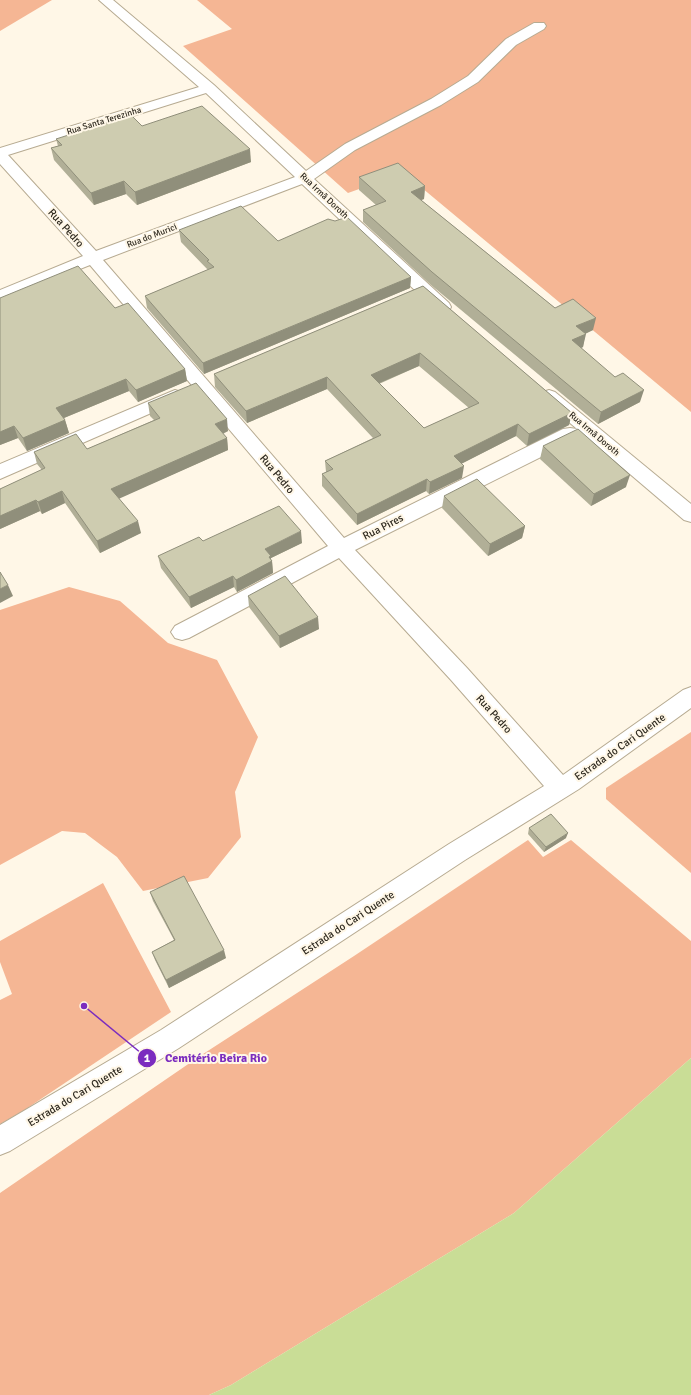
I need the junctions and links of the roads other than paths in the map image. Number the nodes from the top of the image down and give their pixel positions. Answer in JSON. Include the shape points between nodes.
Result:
{"nodes":[{"id":1,"x":105,"y":0,"type":"edge"},
{"id":2,"x":538,"y":26,"type":"dead end"},
{"id":3,"x":209,"y":88,"type":"junction"},
{"id":4,"x":0,"y":154,"type":"edge"},
{"id":5,"x":305,"y":178,"type":"junction"},
{"id":6,"x":93,"y":258,"type":"junction"},
{"id":7,"x":0,"y":296,"type":"edge"},
{"id":8,"x":454,"y":315,"type":"edge"},
{"id":9,"x":209,"y":381,"type":"junction"},
{"id":10,"x":537,"y":386,"type":"edge"},
{"id":11,"x":585,"y":426,"type":"junction"},
{"id":12,"x":0,"y":472,"type":"edge"},
{"id":13,"x":691,"y":515,"type":"edge"},
{"id":14,"x":341,"y":548,"type":"junction"},
{"id":15,"x":182,"y":632,"type":"dead end"},
{"id":16,"x":691,"y":696,"type":"edge"},
{"id":17,"x":560,"y":788,"type":"junction"},
{"id":18,"x":0,"y":1141,"type":"edge"}],
"edges":[{"from":1,"to":3,"type":"street","name":"Rua Irmã Doroth"},
{"from":2,"to":5,"type":"street","name":"Rua do Murici","via":[[512,42],[473,79],[436,102],[350,147]]},
{"from":3,"to":4,"type":"street","name":"Rua Santa Terezinha"},
{"from":3,"to":5,"type":"street","name":"Rua Irmã Doroth"},
{"from":4,"to":6,"type":"street","name":"Rua Pedro"},
{"from":5,"to":6,"type":"street","name":"Rua do Murici"},
{"from":5,"to":8,"type":"street","name":"Rua Irmã Doroth","via":[[416,293]]},
{"from":6,"to":7,"type":"street","name":"Rua do Murici"},
{"from":6,"to":9,"type":"street","name":"Rua Pedro"},
{"from":9,"to":12,"type":"street"},
{"from":9,"to":14,"type":"street","name":"Rua Pedro"},
{"from":10,"to":11,"type":"street","name":"Rua Irmã Doroth"},
{"from":11,"to":13,"type":"street","name":"Rua Irmã Doroth"},
{"from":11,"to":14,"type":"street","name":"Rua Pires"},
{"from":14,"to":15,"type":"street","name":"Rua Pires"},
{"from":14,"to":17,"type":"street","name":"Rua Pedro","via":[[459,674]]},
{"from":16,"to":17,"type":"street","name":"Estrada do Cari Quente"},
{"from":17,"to":18,"type":"street","name":"Estrada do Cari Quente","via":[[170,1039]]}]}
